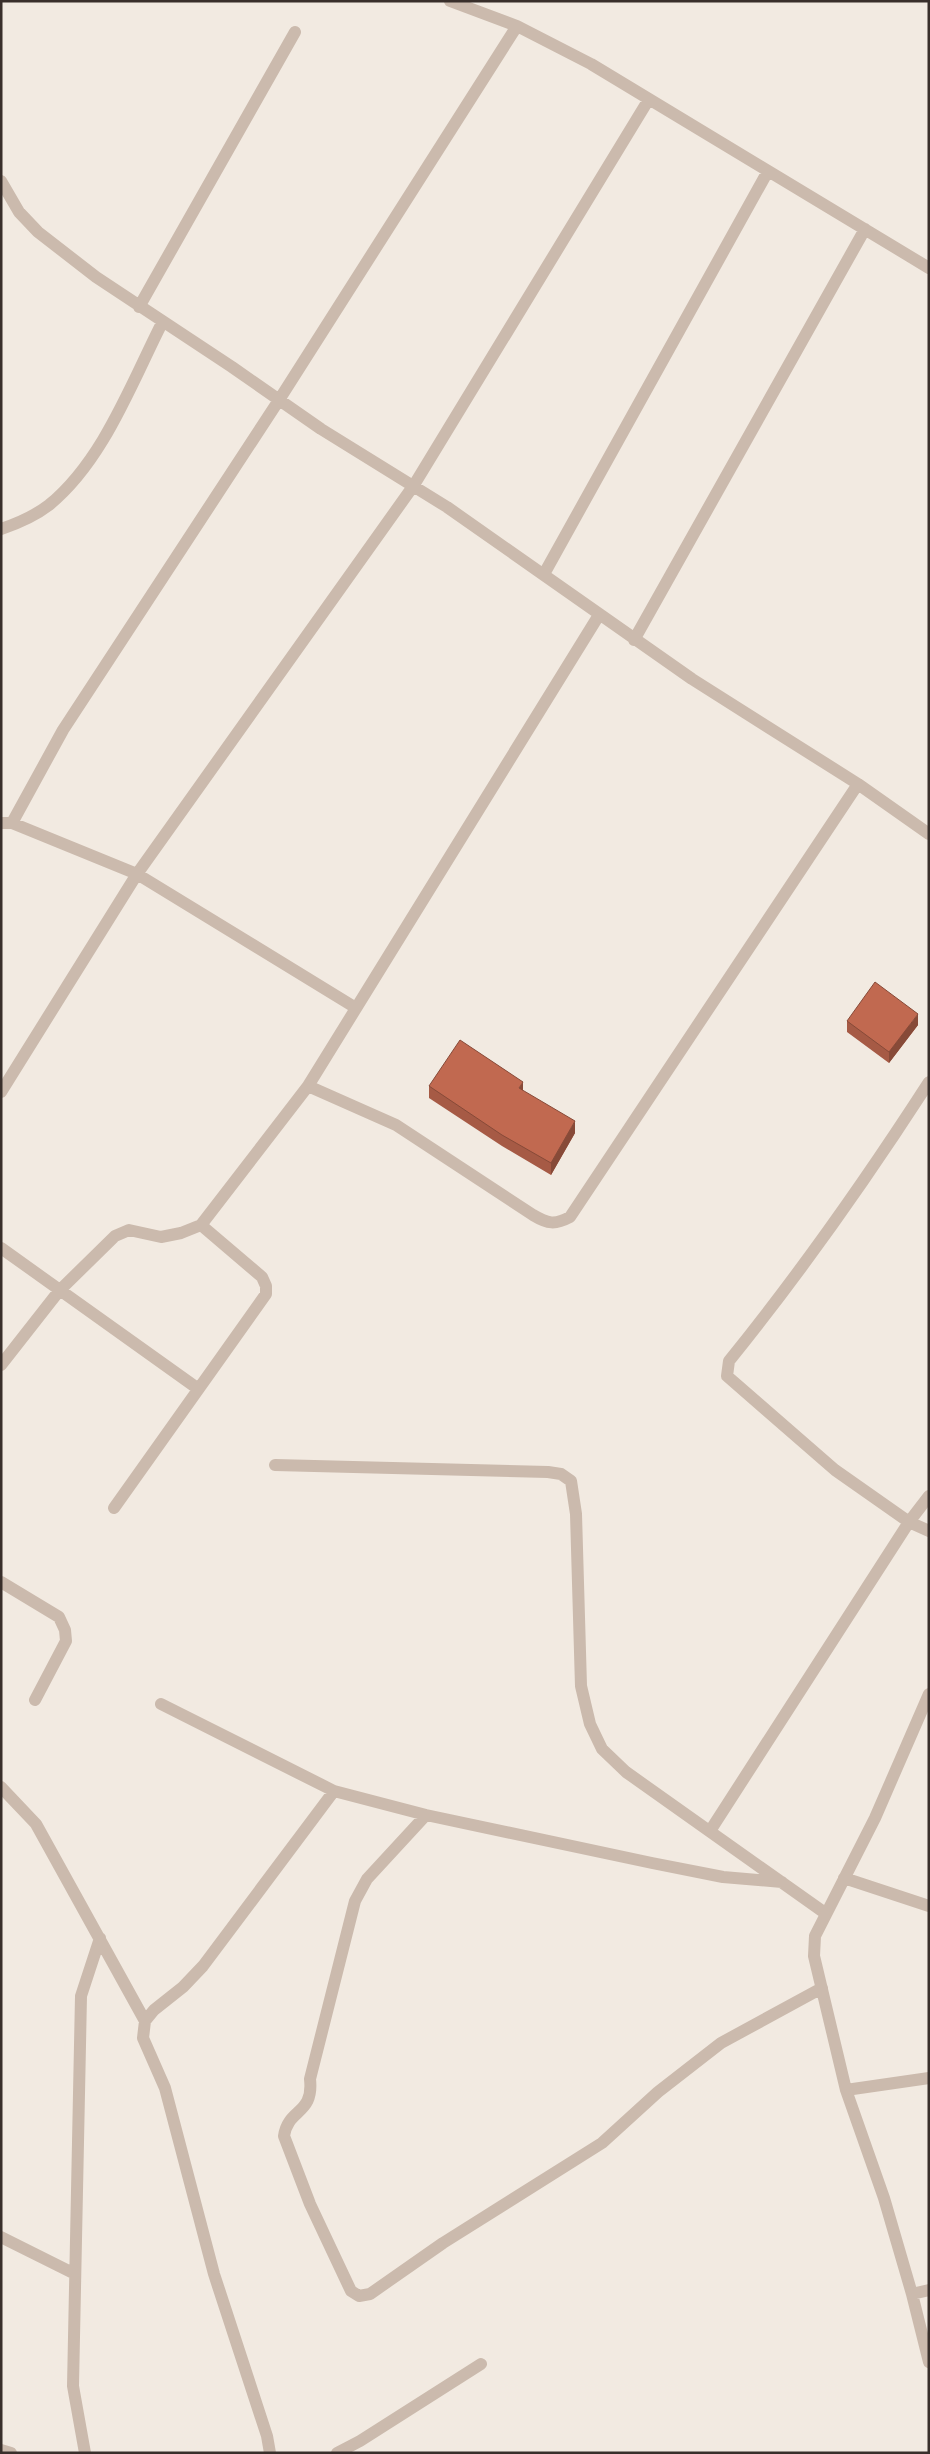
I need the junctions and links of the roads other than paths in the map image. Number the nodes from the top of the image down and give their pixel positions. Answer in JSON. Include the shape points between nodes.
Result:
{"nodes":[{"id":1,"x":450,"y":1,"type":"edge"},
{"id":2,"x":517,"y":26,"type":"junction"},
{"id":3,"x":294,"y":32,"type":"dead end"},
{"id":4,"x":649,"y":99,"type":"junction"},
{"id":5,"x":768,"y":171,"type":"junction"},
{"id":6,"x":1,"y":181,"type":"edge"},
{"id":7,"x":864,"y":229,"type":"junction"},
{"id":8,"x":929,"y":268,"type":"edge"},
{"id":9,"x":139,"y":306,"type":"junction"},
{"id":10,"x":162,"y":322,"type":"junction"},
{"id":11,"x":279,"y":400,"type":"junction"},
{"id":12,"x":414,"y":485,"type":"junction"},
{"id":13,"x":1,"y":529,"type":"edge"},
{"id":14,"x":544,"y":574,"type":"junction"},
{"id":15,"x":598,"y":615,"type":"junction"},
{"id":16,"x":634,"y":640,"type":"junction"},
{"id":17,"x":858,"y":784,"type":"junction"},
{"id":18,"x":7,"y":823,"type":"edge"},
{"id":19,"x":929,"y":834,"type":"edge"},
{"id":20,"x":137,"y":874,"type":"junction"},
{"id":21,"x":356,"y":1008,"type":"junction"},
{"id":22,"x":929,"y":1082,"type":"edge"},
{"id":23,"x":308,"y":1086,"type":"junction"},
{"id":24,"x":1,"y":1092,"type":"edge"},
{"id":25,"x":201,"y":1225,"type":"junction"},
{"id":26,"x":1,"y":1248,"type":"edge"},
{"id":27,"x":59,"y":1292,"type":"junction"},
{"id":28,"x":1,"y":1365,"type":"edge"},
{"id":29,"x":197,"y":1388,"type":"junction"},
{"id":30,"x":275,"y":1465,"type":"dead end"},
{"id":31,"x":929,"y":1496,"type":"edge"},
{"id":32,"x":114,"y":1508,"type":"dead end"},
{"id":33,"x":909,"y":1522,"type":"junction"},
{"id":34,"x":929,"y":1531,"type":"edge"},
{"id":35,"x":1,"y":1582,"type":"edge"},
{"id":36,"x":929,"y":1694,"type":"edge"},
{"id":37,"x":36,"y":1700,"type":"dead end"},
{"id":38,"x":161,"y":1704,"type":"dead end"},
{"id":39,"x":1,"y":1787,"type":"edge"},
{"id":40,"x":334,"y":1791,"type":"junction"},
{"id":41,"x":426,"y":1815,"type":"junction"},
{"id":42,"x":710,"y":1831,"type":"junction"},
{"id":43,"x":844,"y":1878,"type":"junction"},
{"id":44,"x":784,"y":1882,"type":"junction"},
{"id":45,"x":929,"y":1906,"type":"edge"},
{"id":46,"x":826,"y":1913,"type":"junction"},
{"id":47,"x":100,"y":1938,"type":"junction"},
{"id":48,"x":822,"y":1988,"type":"junction"},
{"id":49,"x":145,"y":2021,"type":"junction"},
{"id":50,"x":929,"y":2078,"type":"edge"},
{"id":51,"x":846,"y":2090,"type":"junction"},
{"id":52,"x":1,"y":2237,"type":"edge"},
{"id":53,"x":75,"y":2274,"type":"junction"},
{"id":54,"x":929,"y":2290,"type":"edge"},
{"id":55,"x":912,"y":2294,"type":"junction"},
{"id":56,"x":929,"y":2362,"type":"edge"},
{"id":57,"x":481,"y":2364,"type":"dead end"},
{"id":58,"x":1,"y":2450,"type":"edge"},
{"id":59,"x":10,"y":2453,"type":"edge"},
{"id":60,"x":85,"y":2453,"type":"edge"},
{"id":61,"x":270,"y":2453,"type":"edge"},
{"id":62,"x":337,"y":2453,"type":"edge"}],
"edges":[{"from":1,"to":2,"type":"street"},
{"from":2,"to":4,"type":"street","via":[[591,64]]},
{"from":2,"to":11,"type":"street"},
{"from":3,"to":9,"type":"street"},
{"from":4,"to":5,"type":"street"},
{"from":4,"to":12,"type":"street"},
{"from":5,"to":7,"type":"street"},
{"from":5,"to":14,"type":"street"},
{"from":6,"to":9,"type":"street","via":[[19,212],[38,232],[96,278]]},
{"from":7,"to":8,"type":"street"},
{"from":7,"to":16,"type":"street"},
{"from":9,"to":10,"type":"street"},
{"from":10,"to":11,"type":"street"},
{"from":10,"to":13,"type":"street","via":[[99,448],[76,479],[48,506]]},
{"from":11,"to":12,"type":"street"},
{"from":11,"to":18,"type":"street","via":[[63,730]]},
{"from":12,"to":14,"type":"street"},
{"from":12,"to":20,"type":"street"},
{"from":14,"to":15,"type":"street"},
{"from":15,"to":16,"type":"street"},
{"from":15,"to":21,"type":"street"},
{"from":16,"to":17,"type":"street"},
{"from":17,"to":19,"type":"street"},
{"from":17,"to":23,"type":"street","via":[[570,1217],[559,1223],[546,1223],[396,1125]]},
{"from":18,"to":20,"type":"street"},
{"from":20,"to":21,"type":"street"},
{"from":20,"to":24,"type":"street"},
{"from":21,"to":23,"type":"street"},
{"from":22,"to":33,"type":"street","via":[[727,1369],[727,1376],[835,1470]]},
{"from":23,"to":25,"type":"street"},
{"from":25,"to":27,"type":"street","via":[[161,1237],[129,1230],[115,1236]]},
{"from":25,"to":29,"type":"street","via":[[262,1278],[266,1294]]},
{"from":26,"to":27,"type":"street"},
{"from":27,"to":28,"type":"street"},
{"from":27,"to":29,"type":"street"},
{"from":29,"to":32,"type":"street"},
{"from":30,"to":42,"type":"street","via":[[548,1472],[561,1474],[571,1481],[576,1514],[580,1686],[590,1724],[602,1749],[626,1772]]},
{"from":31,"to":33,"type":"street"},
{"from":33,"to":34,"type":"street"},
{"from":33,"to":42,"type":"street"},
{"from":35,"to":37,"type":"street","via":[[60,1617],[65,1630],[66,1641]]},
{"from":36,"to":43,"type":"street"},
{"from":38,"to":40,"type":"street"},
{"from":39,"to":47,"type":"street","via":[[36,1824]]},
{"from":40,"to":41,"type":"street"},
{"from":40,"to":49,"type":"street","via":[[203,1966]]},
{"from":41,"to":44,"type":"street","via":[[723,1877]]},
{"from":41,"to":48,"type":"street","via":[[367,1879],[355,1902],[310,2079],[308,2104],[291,2119],[284,2136],[310,2204],[352,2291],[359,2296],[370,2294],[443,2243],[602,2143],[658,2092],[720,2043]]},
{"from":42,"to":44,"type":"street"},
{"from":43,"to":45,"type":"street"},
{"from":43,"to":46,"type":"street"},
{"from":44,"to":46,"type":"street"},
{"from":46,"to":48,"type":"street","via":[[815,1936],[814,1956]]},
{"from":47,"to":49,"type":"street"},
{"from":47,"to":53,"type":"street","via":[[81,1996]]},
{"from":48,"to":51,"type":"street"},
{"from":49,"to":61,"type":"street","via":[[143,2038],[165,2088],[214,2274]]},
{"from":50,"to":51,"type":"street"},
{"from":51,"to":55,"type":"street","via":[[884,2198]]},
{"from":52,"to":53,"type":"street"},
{"from":53,"to":60,"type":"street","via":[[73,2386]]},
{"from":54,"to":55,"type":"street"},
{"from":55,"to":56,"type":"street"},
{"from":57,"to":62,"type":"street"},
{"from":58,"to":59,"type":"street"}]}
